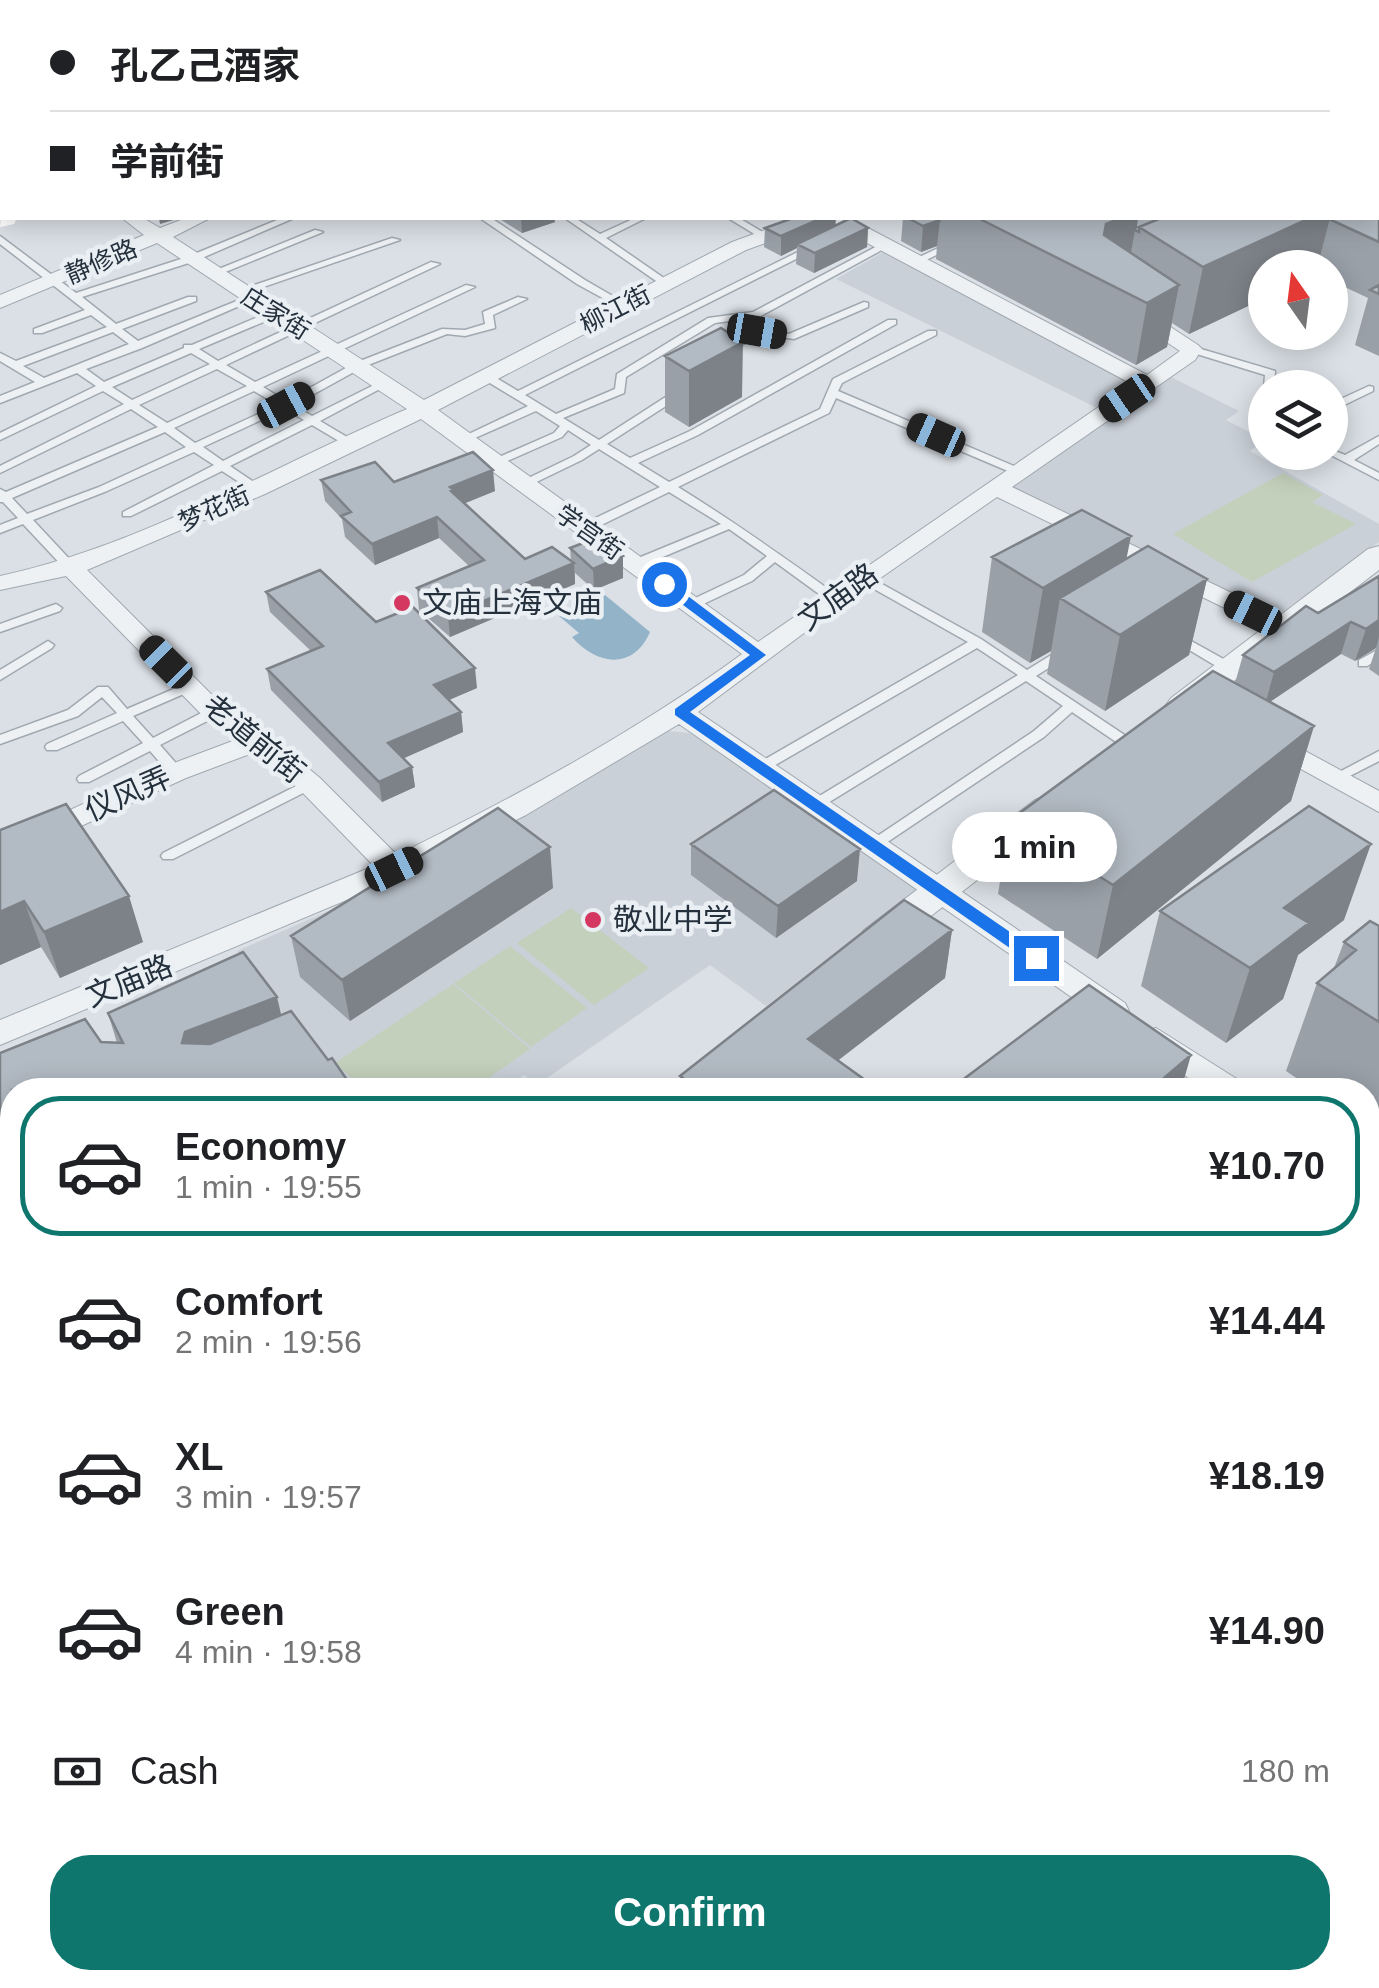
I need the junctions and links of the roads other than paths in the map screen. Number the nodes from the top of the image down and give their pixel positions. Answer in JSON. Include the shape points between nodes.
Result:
{"nodes":[{"id":1,"x":134,"y":220,"type":"edge"},
{"id":2,"x":196,"y":220,"type":"edge"},
{"id":3,"x":285,"y":220,"type":"edge"},
{"id":4,"x":488,"y":220,"type":"edge"},
{"id":5,"x":572,"y":220,"type":"edge"},
{"id":6,"x":638,"y":220,"type":"edge"},
{"id":7,"x":736,"y":220,"type":"edge"},
{"id":8,"x":811,"y":220,"type":"edge"},
{"id":9,"x":830,"y":220,"type":"edge"},
{"id":10,"x":318,"y":232,"type":"dead end"},
{"id":11,"x":764,"y":236,"type":"junction"},
{"id":12,"x":157,"y":237,"type":"junction"},
{"id":13,"x":599,"y":238,"type":"junction"},
{"id":14,"x":972,"y":238,"type":"dead end"},
{"id":15,"x":0,"y":239,"type":"edge"},
{"id":16,"x":395,"y":240,"type":"dead end"},
{"id":17,"x":820,"y":245,"type":"edge"},
{"id":18,"x":886,"y":245,"type":"junction"},
{"id":19,"x":192,"y":259,"type":"junction"},
{"id":20,"x":916,"y":261,"type":"junction"},
{"id":21,"x":435,"y":264,"type":"dead end"},
{"id":22,"x":214,"y":273,"type":"junction"},
{"id":23,"x":55,"y":280,"type":"junction"},
{"id":24,"x":666,"y":283,"type":"junction"},
{"id":25,"x":470,"y":287,"type":"dead end"},
{"id":26,"x":248,"y":295,"type":"junction"},
{"id":27,"x":76,"y":296,"type":"junction"},
{"id":28,"x":192,"y":299,"type":"dead end"},
{"id":29,"x":522,"y":299,"type":"dead end"},
{"id":30,"x":0,"y":302,"type":"edge"},
{"id":31,"x":1120,"y":302,"type":"edge"},
{"id":32,"x":623,"y":304,"type":"junction"},
{"id":33,"x":864,"y":305,"type":"dead end"},
{"id":34,"x":94,"y":310,"type":"junction"},
{"id":35,"x":276,"y":312,"type":"junction"},
{"id":36,"x":892,"y":322,"type":"dead end"},
{"id":37,"x":114,"y":326,"type":"junction"},
{"id":38,"x":302,"y":329,"type":"junction"},
{"id":39,"x":38,"y":331,"type":"dead end"},
{"id":40,"x":167,"y":334,"type":"junction"},
{"id":41,"x":932,"y":334,"type":"dead end"},
{"id":42,"x":138,"y":346,"type":"junction"},
{"id":43,"x":190,"y":348,"type":"junction"},
{"id":44,"x":332,"y":348,"type":"junction"},
{"id":45,"x":1191,"y":349,"type":"junction"},
{"id":46,"x":0,"y":356,"type":"edge"},
{"id":47,"x":715,"y":358,"type":"edge"},
{"id":48,"x":359,"y":365,"type":"junction"},
{"id":49,"x":16,"y":366,"type":"junction"},
{"id":50,"x":219,"y":366,"type":"junction"},
{"id":51,"x":78,"y":369,"type":"junction"},
{"id":52,"x":1258,"y":370,"type":"edge"},
{"id":53,"x":484,"y":375,"type":"junction"},
{"id":54,"x":386,"y":382,"type":"junction"},
{"id":55,"x":44,"y":383,"type":"junction"},
{"id":56,"x":1148,"y":384,"type":"junction"},
{"id":57,"x":252,"y":385,"type":"junction"},
{"id":58,"x":104,"y":386,"type":"junction"},
{"id":59,"x":687,"y":388,"type":"edge"},
{"id":60,"x":1369,"y":389,"type":"dead end"},
{"id":61,"x":832,"y":392,"type":"junction"},
{"id":62,"x":518,"y":396,"type":"junction"},
{"id":63,"x":0,"y":400,"type":"edge"},
{"id":64,"x":1348,"y":400,"type":"edge"},
{"id":65,"x":131,"y":404,"type":"junction"},
{"id":66,"x":286,"y":405,"type":"junction"},
{"id":67,"x":536,"y":406,"type":"junction"},
{"id":68,"x":420,"y":411,"type":"junction"},
{"id":69,"x":312,"y":421,"type":"junction"},
{"id":70,"x":560,"y":422,"type":"junction"},
{"id":71,"x":166,"y":428,"type":"junction"},
{"id":72,"x":0,"y":437,"type":"edge"},
{"id":73,"x":1379,"y":439,"type":"edge"},
{"id":74,"x":462,"y":440,"type":"junction"},
{"id":75,"x":348,"y":442,"type":"junction"},
{"id":76,"x":598,"y":444,"type":"junction"},
{"id":77,"x":193,"y":446,"type":"junction"},
{"id":78,"x":1348,"y":459,"type":"edge"},
{"id":79,"x":1348,"y":461,"type":"edge"},
{"id":80,"x":494,"y":462,"type":"junction"},
{"id":81,"x":629,"y":463,"type":"junction"},
{"id":82,"x":222,"y":465,"type":"junction"},
{"id":83,"x":0,"y":470,"type":"edge"},
{"id":84,"x":1019,"y":472,"type":"junction"},
{"id":85,"x":1379,"y":477,"type":"edge"},
{"id":86,"x":522,"y":485,"type":"junction"},
{"id":87,"x":669,"y":487,"type":"junction"},
{"id":88,"x":996,"y":488,"type":"junction"},
{"id":89,"x":258,"y":489,"type":"junction"},
{"id":90,"x":2,"y":496,"type":"edge"},
{"id":91,"x":127,"y":514,"type":"dead end"},
{"id":92,"x":26,"y":519,"type":"junction"},
{"id":93,"x":730,"y":524,"type":"junction"},
{"id":94,"x":585,"y":528,"type":"junction"},
{"id":95,"x":0,"y":529,"type":"edge"},
{"id":96,"x":1379,"y":555,"type":"edge"},
{"id":97,"x":775,"y":556,"type":"junction"},
{"id":98,"x":634,"y":564,"type":"junction"},
{"id":99,"x":71,"y":568,"type":"junction"},
{"id":100,"x":864,"y":578,"type":"junction"},
{"id":101,"x":0,"y":584,"type":"edge"},
{"id":102,"x":834,"y":599,"type":"junction"},
{"id":103,"x":692,"y":604,"type":"junction"},
{"id":104,"x":56,"y":608,"type":"dead end"},
{"id":105,"x":0,"y":628,"type":"edge"},
{"id":106,"x":1285,"y":628,"type":"junction"},
{"id":107,"x":1165,"y":630,"type":"edge"},
{"id":108,"x":977,"y":642,"type":"junction"},
{"id":109,"x":48,"y":645,"type":"dead end"},
{"id":110,"x":1072,"y":648,"type":"edge"},
{"id":111,"x":1379,"y":653,"type":"edge"},
{"id":112,"x":760,"y":655,"type":"junction"},
{"id":113,"x":1363,"y":663,"type":"dead end"},
{"id":114,"x":1231,"y":669,"type":"junction"},
{"id":115,"x":0,"y":676,"type":"edge"},
{"id":116,"x":1026,"y":676,"type":"junction"},
{"id":117,"x":190,"y":686,"type":"junction"},
{"id":118,"x":1193,"y":697,"type":"junction"},
{"id":119,"x":1072,"y":705,"type":"junction"},
{"id":120,"x":214,"y":712,"type":"junction"},
{"id":121,"x":680,"y":712,"type":"junction"},
{"id":122,"x":126,"y":716,"type":"junction"},
{"id":123,"x":0,"y":740,"type":"edge"},
{"id":124,"x":259,"y":742,"type":"junction"},
{"id":125,"x":151,"y":745,"type":"junction"},
{"id":126,"x":1130,"y":745,"type":"junction"},
{"id":127,"x":52,"y":747,"type":"dead end"},
{"id":128,"x":1379,"y":755,"type":"edge"},
{"id":129,"x":1100,"y":767,"type":"edge"},
{"id":130,"x":760,"y":768,"type":"junction"},
{"id":131,"x":176,"y":772,"type":"junction"},
{"id":132,"x":1335,"y":778,"type":"junction"},
{"id":133,"x":84,"y":779,"type":"dead end"},
{"id":134,"x":310,"y":784,"type":"junction"},
{"id":135,"x":1071,"y":790,"type":"edge"},
{"id":136,"x":1379,"y":803,"type":"edge"},
{"id":137,"x":812,"y":806,"type":"junction"},
{"id":138,"x":872,"y":846,"type":"junction"},
{"id":139,"x":0,"y":853,"type":"edge"},
{"id":140,"x":168,"y":856,"type":"dead end"},
{"id":141,"x":394,"y":869,"type":"junction"},
{"id":142,"x":939,"y":892,"type":"junction"},
{"id":143,"x":848,"y":962,"type":"edge"},
{"id":144,"x":0,"y":1034,"type":"edge"},
{"id":145,"x":1212,"y":1078,"type":"edge"}],
"edges":[{"from":1,"to":12,"type":"street","name":"庄家街"},
{"from":2,"to":12,"type":"street","name":"静修路"},
{"from":3,"to":19,"type":"lane"},
{"from":4,"to":32,"type":"lane"},
{"from":5,"to":13,"type":"lane"},
{"from":6,"to":13,"type":"lane"},
{"from":7,"to":11,"type":"lane"},
{"from":8,"to":11,"type":"street","name":"柳江街"},
{"from":9,"to":18,"type":"street","name":"柳江街","via":[[842,222],[846,233]]},
{"from":10,"to":22,"type":"lane"},
{"from":11,"to":24,"type":"street","name":"柳江街"},
{"from":12,"to":19,"type":"street","name":"庄家街"},
{"from":12,"to":23,"type":"street","name":"静修路"},
{"from":13,"to":24,"type":"lane"},
{"from":14,"to":20,"type":"lane"},
{"from":15,"to":23,"type":"lane"},
{"from":16,"to":26,"type":"lane","via":[[314,264]]},
{"from":17,"to":62,"type":"lane"},
{"from":18,"to":20,"type":"street","name":"柳江街"},
{"from":18,"to":70,"type":"lane","via":[[756,315],[712,320],[621,376],[620,391]]},
{"from":19,"to":22,"type":"street","name":"庄家街"},
{"from":19,"to":27,"type":"lane"},
{"from":20,"to":56,"type":"street","name":"柳江街"},
{"from":21,"to":38,"type":"lane"},
{"from":22,"to":26,"type":"street","name":"庄家街"},
{"from":23,"to":27,"type":"lane"},
{"from":23,"to":30,"type":"street","name":"静修路"},
{"from":24,"to":32,"type":"street","name":"柳江街"},
{"from":25,"to":44,"type":"lane"},
{"from":26,"to":35,"type":"street","name":"庄家街"},
{"from":26,"to":40,"type":"lane"},
{"from":27,"to":34,"type":"lane"},
{"from":28,"to":37,"type":"lane"},
{"from":29,"to":48,"type":"lane","via":[[487,314],[491,326],[446,331]]},
{"from":31,"to":45,"type":"street"},
{"from":32,"to":53,"type":"street","name":"柳江街"},
{"from":33,"to":47,"type":"lane","via":[[790,337],[757,331]]},
{"from":34,"to":37,"type":"lane"},
{"from":34,"to":39,"type":"lane"},
{"from":35,"to":38,"type":"street","name":"庄家街"},
{"from":35,"to":43,"type":"lane"},
{"from":36,"to":81,"type":"lane"},
{"from":37,"to":42,"type":"lane"},
{"from":37,"to":49,"type":"lane"},
{"from":38,"to":44,"type":"street","name":"庄家街"},
{"from":38,"to":50,"type":"lane"},
{"from":40,"to":42,"type":"lane"},
{"from":40,"to":43,"type":"lane"},
{"from":41,"to":61,"type":"lane","via":[[836,381]]},
{"from":42,"to":51,"type":"lane"},
{"from":43,"to":50,"type":"lane"},
{"from":43,"to":58,"type":"lane"},
{"from":44,"to":48,"type":"street","name":"庄家街"},
{"from":44,"to":57,"type":"lane"},
{"from":45,"to":52,"type":"lane"},
{"from":45,"to":56,"type":"street","name":"文庙路"},
{"from":46,"to":49,"type":"lane"},
{"from":48,"to":54,"type":"street","name":"庄家街"},
{"from":48,"to":66,"type":"lane"},
{"from":49,"to":55,"type":"lane"},
{"from":50,"to":57,"type":"lane"},
{"from":50,"to":65,"type":"lane"},
{"from":51,"to":55,"type":"lane"},
{"from":51,"to":58,"type":"lane"},
{"from":53,"to":62,"type":"lane"},
{"from":53,"to":68,"type":"street","name":"柳江街"},
{"from":54,"to":68,"type":"street","name":"庄家街"},
{"from":54,"to":69,"type":"lane"},
{"from":55,"to":63,"type":"lane"},
{"from":56,"to":84,"type":"street","name":"文庙路"},
{"from":57,"to":66,"type":"lane"},
{"from":57,"to":71,"type":"lane"},
{"from":58,"to":65,"type":"lane"},
{"from":58,"to":72,"type":"lane"},
{"from":59,"to":76,"type":"lane"},
{"from":60,"to":64,"type":"lane"},
{"from":61,"to":84,"type":"lane"},
{"from":61,"to":87,"type":"lane","via":[[825,410]]},
{"from":62,"to":67,"type":"lane"},
{"from":65,"to":71,"type":"lane"},
{"from":65,"to":83,"type":"lane"},
{"from":66,"to":69,"type":"lane"},
{"from":66,"to":77,"type":"lane"},
{"from":67,"to":70,"type":"lane"},
{"from":67,"to":74,"type":"lane"},
{"from":68,"to":74,"type":"street","name":"学宫街"},
{"from":68,"to":75,"type":"street","name":"梦花街"},
{"from":69,"to":75,"type":"lane"},
{"from":69,"to":82,"type":"lane"},
{"from":70,"to":76,"type":"lane"},
{"from":70,"to":80,"type":"lane","via":[[558,435]]},
{"from":71,"to":77,"type":"lane"},
{"from":71,"to":90,"type":"lane"},
{"from":73,"to":78,"type":"lane"},
{"from":74,"to":80,"type":"street","name":"学宫街"},
{"from":75,"to":89,"type":"street","name":"梦花街"},
{"from":76,"to":81,"type":"lane"},
{"from":76,"to":86,"type":"lane"},
{"from":77,"to":82,"type":"lane"},
{"from":77,"to":92,"type":"lane"},
{"from":79,"to":85,"type":"lane"},
{"from":80,"to":86,"type":"street","name":"学宫街"},
{"from":81,"to":87,"type":"lane"},
{"from":82,"to":89,"type":"lane"},
{"from":82,"to":91,"type":"lane"},
{"from":84,"to":88,"type":"street","name":"文庙路"},
{"from":86,"to":94,"type":"street","name":"学宫街"},
{"from":87,"to":93,"type":"lane"},
{"from":87,"to":94,"type":"lane"},
{"from":88,"to":100,"type":"street","name":"文庙路"},
{"from":88,"to":106,"type":"street"},
{"from":89,"to":99,"type":"street","name":"梦花街"},
{"from":90,"to":92,"type":"lane"},
{"from":92,"to":95,"type":"lane"},
{"from":92,"to":99,"type":"lane"},
{"from":93,"to":97,"type":"lane"},
{"from":93,"to":98,"type":"lane"},
{"from":94,"to":98,"type":"street","name":"学宫街"},
{"from":96,"to":106,"type":"street"},
{"from":97,"to":102,"type":"lane"},
{"from":97,"to":103,"type":"lane","via":[[748,578]]},
{"from":98,"to":103,"type":"street","name":"学宫街"},
{"from":99,"to":101,"type":"street","name":"梦花街"},
{"from":99,"to":117,"type":"street","name":"老道前街"},
{"from":100,"to":102,"type":"street","name":"文庙路"},
{"from":100,"to":108,"type":"lane"},
{"from":102,"to":112,"type":"street","name":"文庙路"},
{"from":103,"to":112,"type":"street","name":"学宫街"},
{"from":104,"to":105,"type":"lane"},
{"from":106,"to":114,"type":"street"},
{"from":107,"to":114,"type":"lane"},
{"from":108,"to":116,"type":"lane"},
{"from":108,"to":130,"type":"lane"},
{"from":109,"to":115,"type":"lane"},
{"from":110,"to":116,"type":"lane"},
{"from":111,"to":113,"type":"lane"},
{"from":112,"to":121,"type":"street","name":"文庙路"},
{"from":114,"to":118,"type":"street"},
{"from":116,"to":119,"type":"lane"},
{"from":116,"to":137,"type":"lane"},
{"from":117,"to":120,"type":"street","name":"老道前街"},
{"from":117,"to":122,"type":"lane"},
{"from":118,"to":126,"type":"street"},
{"from":118,"to":132,"type":"street"},
{"from":119,"to":126,"type":"lane"},
{"from":119,"to":138,"type":"lane"},
{"from":120,"to":124,"type":"street","name":"老道前街"},
{"from":120,"to":125,"type":"lane"},
{"from":121,"to":130,"type":"street"},
{"from":121,"to":141,"type":"street","name":"文庙路","via":[[516,808]]},
{"from":122,"to":123,"type":"lane","via":[[103,690],[73,713]]},
{"from":122,"to":125,"type":"lane"},
{"from":122,"to":127,"type":"lane"},
{"from":124,"to":131,"type":"street","name":"仪风弄"},
{"from":124,"to":134,"type":"street","name":"老道前街"},
{"from":125,"to":131,"type":"lane"},
{"from":125,"to":133,"type":"lane"},
{"from":126,"to":129,"type":"street"},
{"from":128,"to":132,"type":"lane"},
{"from":130,"to":137,"type":"street"},
{"from":131,"to":139,"type":"street","name":"仪风弄"},
{"from":132,"to":136,"type":"street"},
{"from":134,"to":140,"type":"lane"},
{"from":134,"to":141,"type":"street","name":"老道前街"},
{"from":135,"to":142,"type":"street"},
{"from":137,"to":138,"type":"street"},
{"from":138,"to":142,"type":"street"},
{"from":141,"to":144,"type":"street","name":"文庙路"},
{"from":142,"to":143,"type":"street"},
{"from":142,"to":145,"type":"street"}]}
